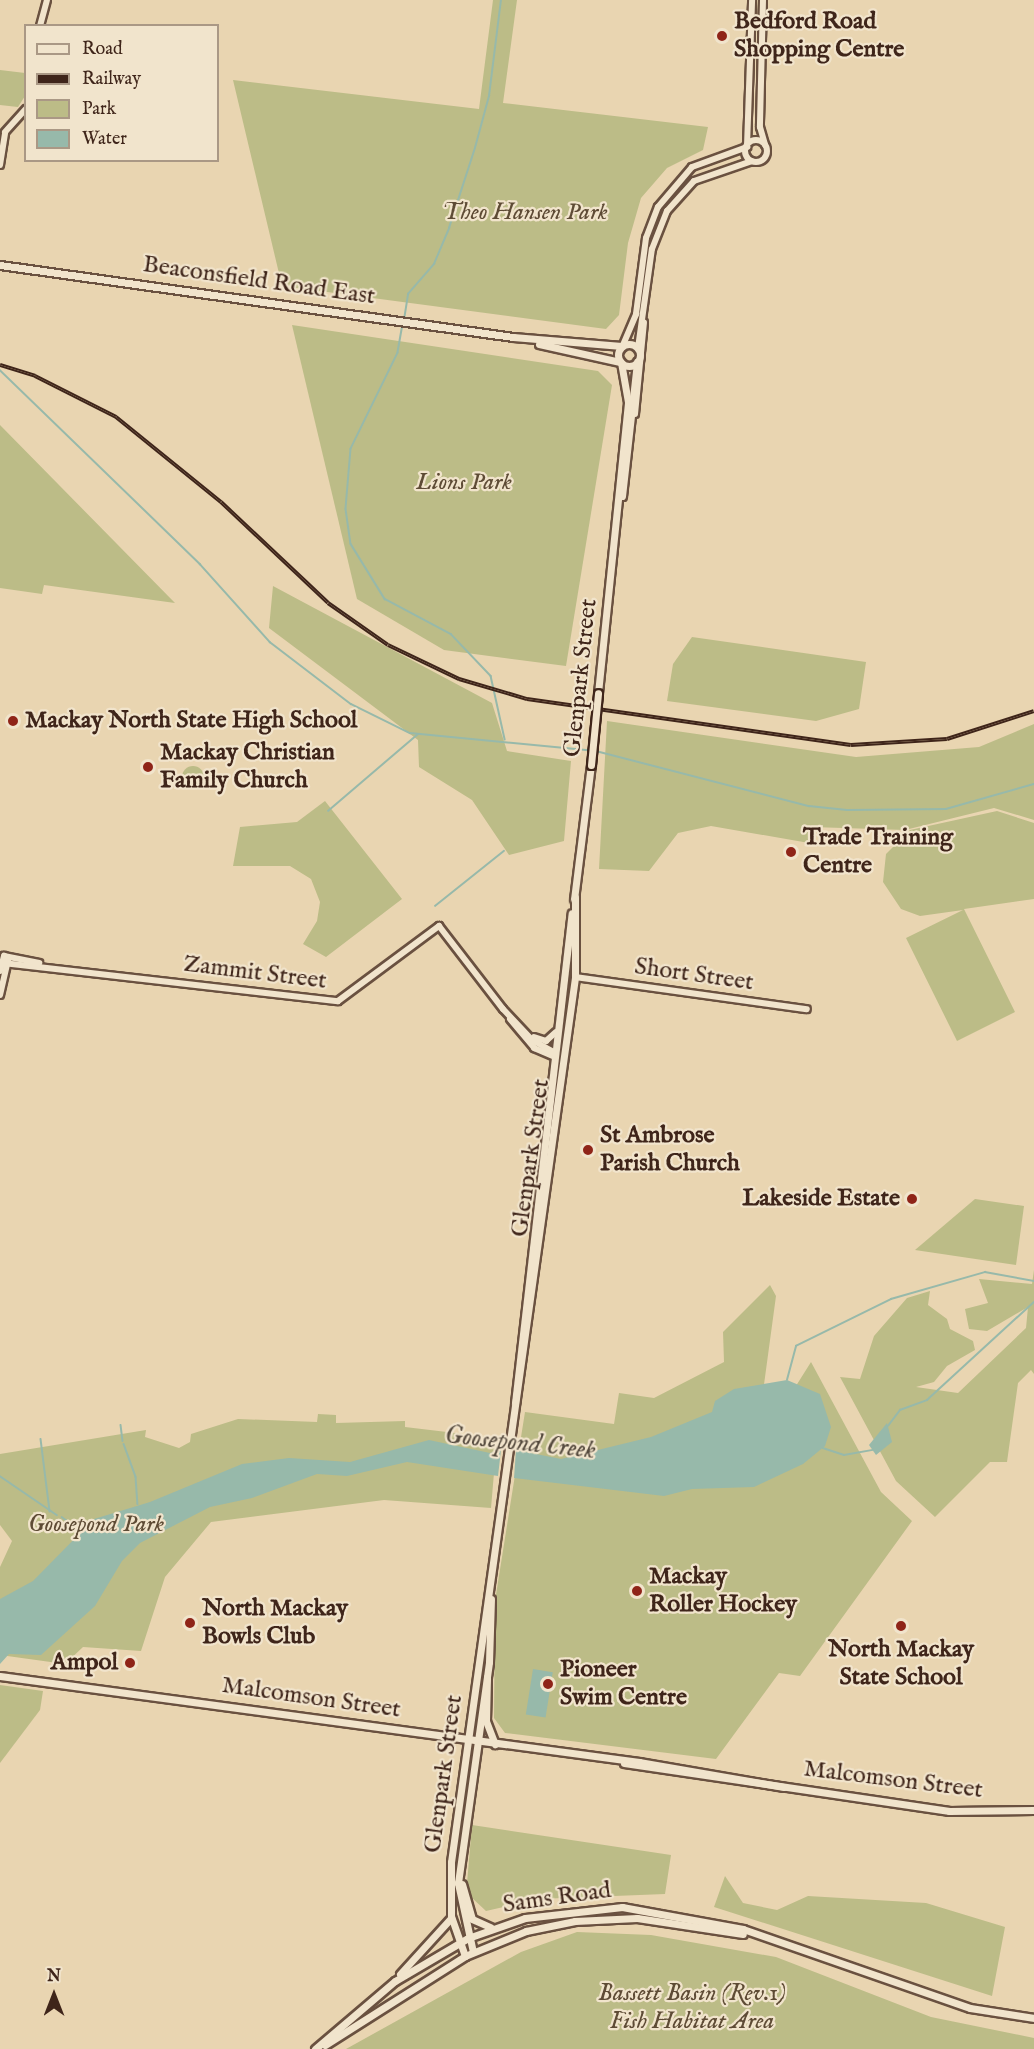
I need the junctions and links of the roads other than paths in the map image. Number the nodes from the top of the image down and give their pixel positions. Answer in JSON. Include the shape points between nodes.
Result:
{"nodes":[{"id":1,"x":47,"y":0,"type":"edge"},
{"id":2,"x":752,"y":0,"type":"edge"},
{"id":3,"x":763,"y":0,"type":"edge"},
{"id":4,"x":41,"y":24,"type":"edge"},
{"id":5,"x":24,"y":111,"type":"edge"},
{"id":6,"x":765,"y":145,"type":"junction"},
{"id":7,"x":747,"y":146,"type":"junction"},
{"id":8,"x":752,"y":160,"type":"junction"},
{"id":9,"x":0,"y":165,"type":"edge"},
{"id":10,"x":0,"y":265,"type":"edge"},
{"id":11,"x":645,"y":307,"type":"junction"},
{"id":12,"x":513,"y":338,"type":"junction"},
{"id":13,"x":622,"y":345,"type":"junction"},
{"id":14,"x":638,"y":348,"type":"junction"},
{"id":15,"x":621,"y":362,"type":"junction"},
{"id":16,"x":637,"y":362,"type":"junction"},
{"id":17,"x":635,"y":414,"type":"junction"},
{"id":18,"x":615,"y":534,"type":"junction"},
{"id":19,"x":575,"y":897,"type":"junction"},
{"id":20,"x":6,"y":960,"type":"junction"},
{"id":21,"x":0,"y":971,"type":"edge"},
{"id":22,"x":563,"y":975,"type":"junction"},
{"id":23,"x":575,"y":977,"type":"junction"},
{"id":24,"x":0,"y":992,"type":"edge"},
{"id":25,"x":503,"y":1009,"type":"junction"},
{"id":26,"x":807,"y":1009,"type":"dead end"},
{"id":27,"x":522,"y":1028,"type":"junction"},
{"id":28,"x":556,"y":1032,"type":"junction"},
{"id":29,"x":554,"y":1054,"type":"junction"},
{"id":30,"x":565,"y":1056,"type":"junction"},
{"id":31,"x":514,"y":1423,"type":"junction"},
{"id":32,"x":491,"y":1596,"type":"junction"},
{"id":33,"x":0,"y":1676,"type":"edge"},
{"id":34,"x":487,"y":1677,"type":"junction"},
{"id":35,"x":468,"y":1740,"type":"junction"},
{"id":36,"x":477,"y":1742,"type":"junction"},
{"id":37,"x":495,"y":1744,"type":"junction"},
{"id":38,"x":1034,"y":1810,"type":"edge"},
{"id":39,"x":459,"y":1869,"type":"junction"},
{"id":40,"x":451,"y":1916,"type":"junction"},
{"id":41,"x":493,"y":1927,"type":"junction"},
{"id":42,"x":468,"y":1938,"type":"junction"},
{"id":43,"x":459,"y":1942,"type":"junction"},
{"id":44,"x":804,"y":1948,"type":"junction"},
{"id":45,"x":473,"y":1952,"type":"junction"},
{"id":46,"x":465,"y":1956,"type":"junction"},
{"id":47,"x":395,"y":1981,"type":"junction"},
{"id":48,"x":1034,"y":2018,"type":"edge"},
{"id":49,"x":315,"y":2049,"type":"edge"},
{"id":50,"x":319,"y":2049,"type":"edge"}],
"edges":[{"from":1,"to":4,"type":"street"},
{"from":2,"to":7,"type":"street"},
{"from":3,"to":6,"type":"street","via":[[760,127]]},
{"from":5,"to":9,"type":"street","via":[[5,132]]},
{"from":6,"to":7,"type":"street","via":[[756,141]]},
{"from":6,"to":8,"type":"street","via":[[765,158]]},
{"from":7,"to":8,"type":"street"},
{"from":7,"to":13,"type":"street","via":[[692,167],[658,207],[646,238],[636,314]]},
{"from":8,"to":11,"type":"street","via":[[700,177],[672,202],[655,238]]},
{"from":10,"to":12,"type":"main road","name":"Beaconsfield Road East"},
{"from":11,"to":14,"type":"street"},
{"from":11,"to":17,"type":"street","via":[[645,356]]},
{"from":12,"to":13,"type":"main road","name":"Beaconsfield Road East"},
{"from":12,"to":15,"type":"main road","name":"Beaconsfield Road East"},
{"from":13,"to":14,"type":"main road","name":"Beaconsfield Road East"},
{"from":13,"to":15,"type":"main road"},
{"from":14,"to":16,"type":"main road","name":"Glenpark Street"},
{"from":15,"to":16,"type":"main road","name":"Beaconsfield Road East"},
{"from":15,"to":18,"type":"main road","name":"Glenpark Street","via":[[629,396]]},
{"from":16,"to":17,"type":"main road","name":"Glenpark Street"},
{"from":17,"to":18,"type":"main road","name":"Glenpark Street"},
{"from":18,"to":19,"type":"main road","name":"Glenpark Street","bridge":true},
{"from":19,"to":22,"type":"main road","name":"Glenpark Street"},
{"from":19,"to":23,"type":"main road","name":"Glenpark Street"},
{"from":20,"to":21,"type":"street"},
{"from":20,"to":24,"type":"street"},
{"from":20,"to":25,"type":"street","name":"Zammit Street","via":[[338,1001],[439,926]]},
{"from":22,"to":23,"type":"main road"},
{"from":22,"to":28,"type":"main road","name":"Glenpark Street"},
{"from":23,"to":26,"type":"street","name":"Short Street"},
{"from":23,"to":30,"type":"main road","name":"Glenpark Street"},
{"from":25,"to":27,"type":"street"},
{"from":25,"to":29,"type":"street","via":[[526,1041]]},
{"from":27,"to":28,"type":"street","via":[[542,1041]]},
{"from":27,"to":29,"type":"street"},
{"from":28,"to":29,"type":"main road","name":"Glenpark Street"},
{"from":29,"to":30,"type":"main road"},
{"from":29,"to":31,"type":"main road","name":"Glenpark Street","via":[[516,1368]]},
{"from":30,"to":31,"type":"main road","name":"Glenpark Street"},
{"from":31,"to":32,"type":"main road","name":"Glenpark Street"},
{"from":32,"to":34,"type":"main road","name":"Glenpark Street"},
{"from":32,"to":35,"type":"main road","name":"Glenpark Street"},
{"from":33,"to":35,"type":"main road","name":"Malcomson Street"},
{"from":34,"to":36,"type":"main road","name":"Glenpark Street"},
{"from":34,"to":37,"type":"main road","via":[[486,1721]]},
{"from":35,"to":36,"type":"main road","name":"Malcomson Street"},
{"from":35,"to":40,"type":"main road","name":"Glenpark Street","via":[[451,1862]]},
{"from":36,"to":37,"type":"main road","name":"Malcomson Street"},
{"from":36,"to":39,"type":"main road","name":"Glenpark Street"},
{"from":37,"to":38,"type":"main road","name":"Malcomson Street","via":[[949,1811]]},
{"from":39,"to":41,"type":"main road","via":[[472,1919]]},
{"from":39,"to":42,"type":"main road","name":"Glenpark Street","via":[[458,1900]]},
{"from":40,"to":43,"type":"main road","name":"Glenpark Street"},
{"from":40,"to":47,"type":"main road"},
{"from":41,"to":42,"type":"main road","name":"Sams Road"},
{"from":41,"to":44,"type":"main road","name":"Sams Road","via":[[575,1910],[622,1907],[674,1913]]},
{"from":42,"to":43,"type":"main road","name":"Sams Road"},
{"from":42,"to":45,"type":"main road","name":"Glenpark Street"},
{"from":43,"to":46,"type":"main road","name":"Glenpark Street"},
{"from":43,"to":47,"type":"main road","name":"Sams Road"},
{"from":44,"to":45,"type":"main road","name":"Sams Road","via":[[638,1918],[553,1924]]},
{"from":44,"to":48,"type":"main road","name":"Sams Road","via":[[970,2008]]},
{"from":45,"to":46,"type":"main road","name":"Sams Road"},
{"from":46,"to":50,"type":"main road","name":"Sams Road"},
{"from":47,"to":49,"type":"main road","name":"Sams Road"}]}
